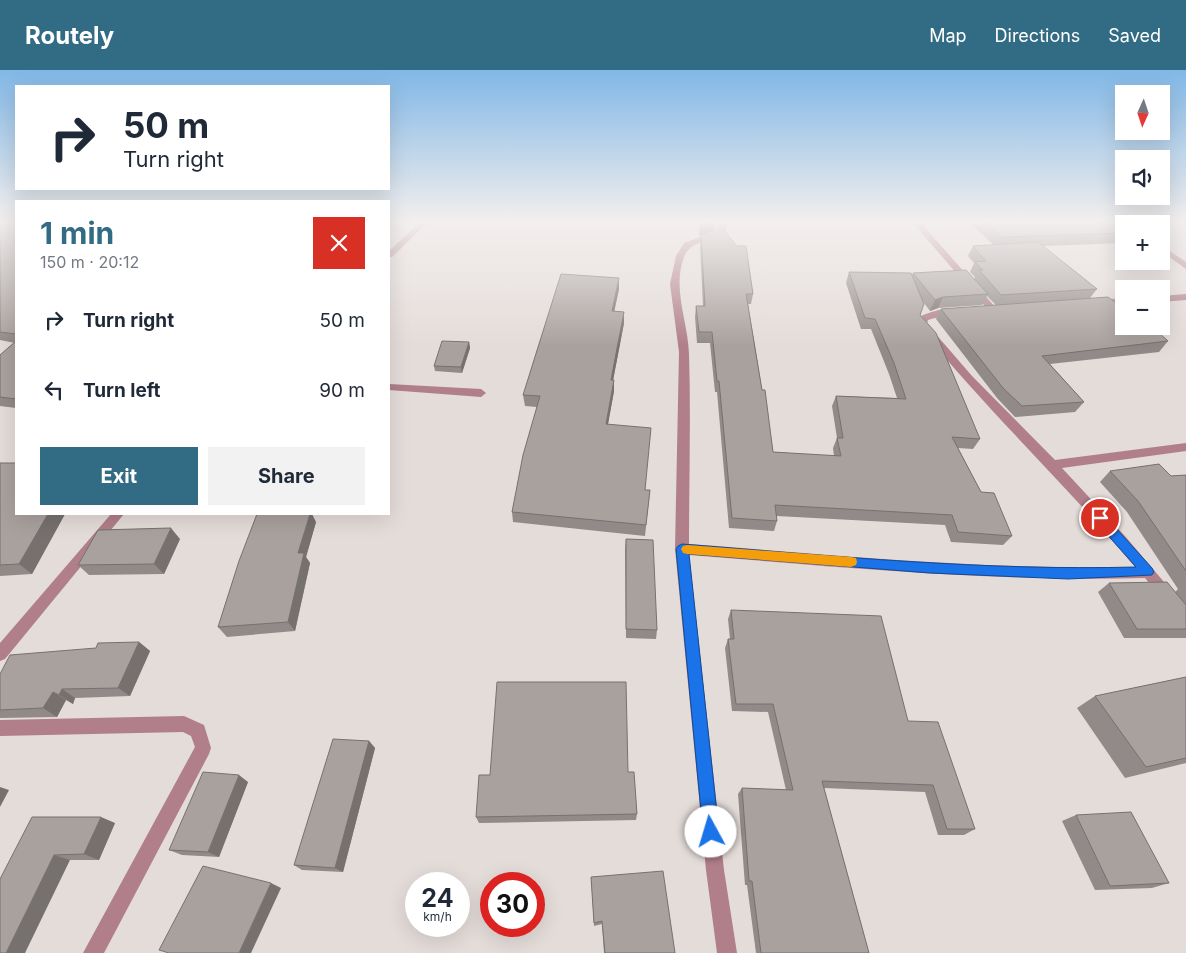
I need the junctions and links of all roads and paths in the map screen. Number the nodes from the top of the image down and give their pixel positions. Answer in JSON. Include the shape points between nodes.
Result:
{"nodes":[{"id":1,"x":678,"y":264,"type":"edge"},
{"id":2,"x":953,"y":264,"type":"edge"},
{"id":3,"x":1186,"y":297,"type":"edge"},
{"id":4,"x":1170,"y":298,"type":"edge"},
{"id":5,"x":1115,"y":302,"type":"edge"},
{"id":6,"x":1086,"y":304,"type":"edge"},
{"id":7,"x":993,"y":310,"type":"edge"},
{"id":8,"x":966,"y":312,"type":"edge"},
{"id":9,"x":390,"y":388,"type":"edge"},
{"id":10,"x":481,"y":393,"type":"dead end"},
{"id":11,"x":1186,"y":447,"type":"edge"},
{"id":12,"x":1053,"y":465,"type":"junction"},
{"id":13,"x":117,"y":515,"type":"edge"},
{"id":14,"x":682,"y":549,"type":"junction"},
{"id":15,"x":1148,"y":572,"type":"junction"},
{"id":16,"x":1186,"y":618,"type":"edge"},
{"id":17,"x":0,"y":654,"type":"edge"},
{"id":18,"x":0,"y":728,"type":"edge"},
{"id":19,"x":93,"y":953,"type":"edge"},
{"id":20,"x":727,"y":953,"type":"edge"}],
"edges":[{"from":1,"to":14,"type":"street","via":[[674,284],[684,352]]},
{"from":2,"to":7,"type":"street"},
{"from":3,"to":4,"type":"street"},
{"from":5,"to":6,"type":"street"},
{"from":8,"to":12,"type":"street","via":[[938,314],[924,318],[922,324],[943,351]]},
{"from":9,"to":10,"type":"street"},
{"from":11,"to":12,"type":"street"},
{"from":12,"to":15,"type":"street"},
{"from":13,"to":17,"type":"street"},
{"from":14,"to":15,"type":"street","via":[[930,568],[1068,574]]},
{"from":14,"to":20,"type":"street","via":[[715,870]]},
{"from":15,"to":16,"type":"street"},
{"from":18,"to":19,"type":"street","via":[[184,724],[198,731],[203,748]]}]}
